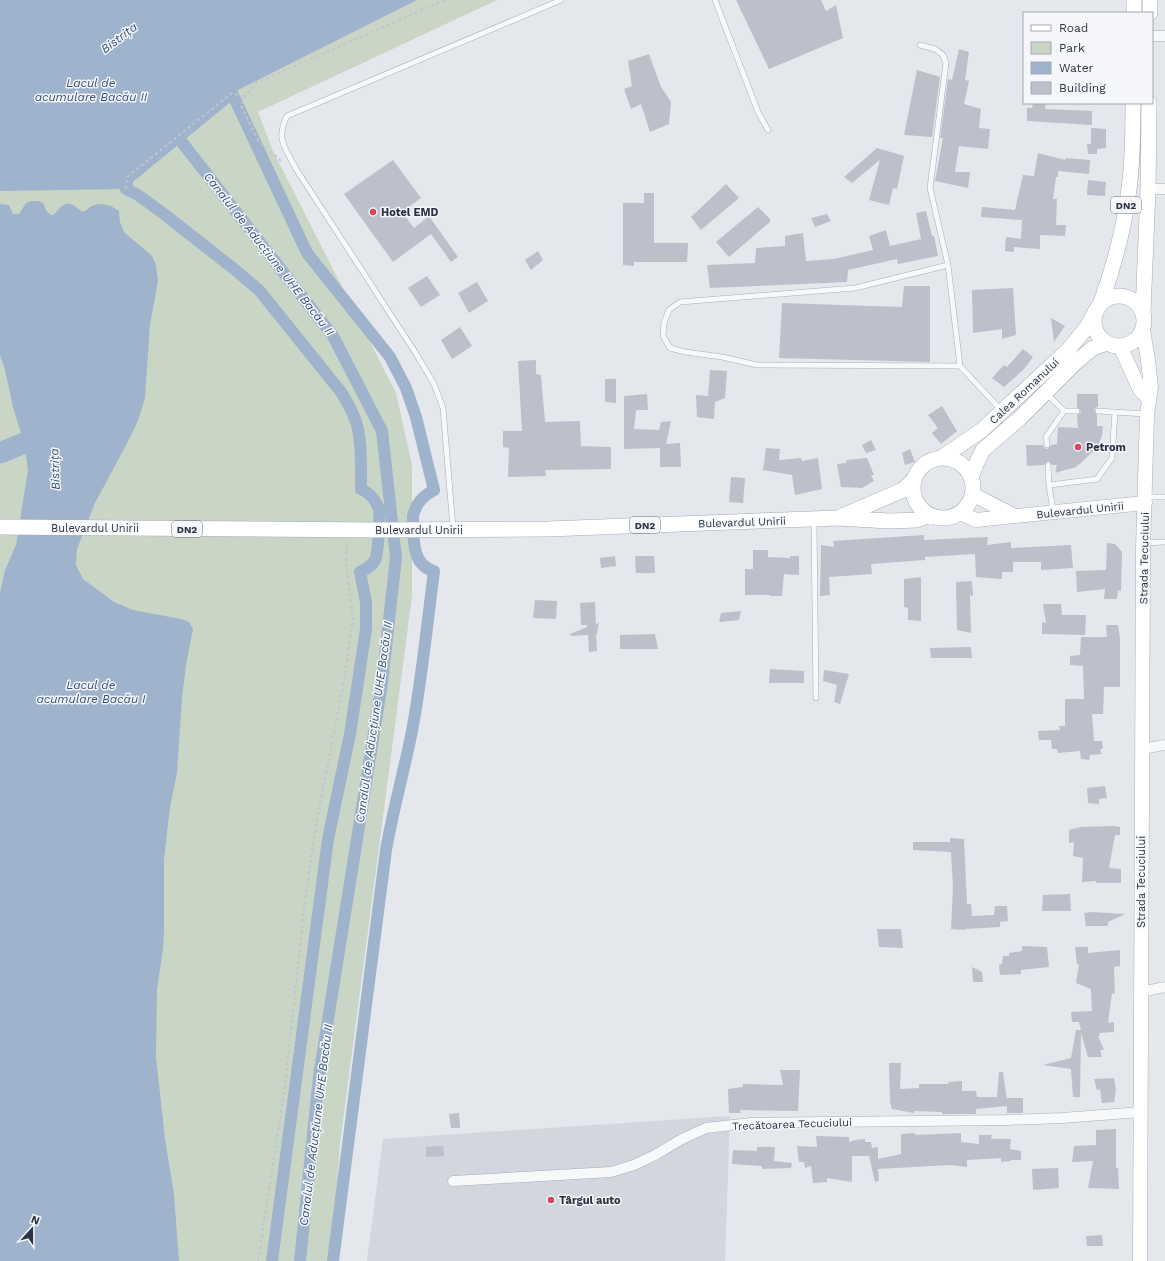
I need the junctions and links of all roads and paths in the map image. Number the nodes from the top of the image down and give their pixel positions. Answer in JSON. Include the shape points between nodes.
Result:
{"nodes":[{"id":1,"x":445,"y":0,"type":"edge"},
{"id":2,"x":561,"y":0,"type":"edge"},
{"id":3,"x":715,"y":0,"type":"edge"},
{"id":4,"x":1134,"y":0,"type":"edge"},
{"id":5,"x":1150,"y":0,"type":"edge"},
{"id":6,"x":1134,"y":12,"type":"edge"},
{"id":7,"x":1150,"y":12,"type":"edge"},
{"id":8,"x":1153,"y":36,"type":"edge"},
{"id":9,"x":1165,"y":36,"type":"edge"},
{"id":10,"x":920,"y":46,"type":"dead end"},
{"id":11,"x":245,"y":97,"type":"junction"},
{"id":12,"x":1133,"y":104,"type":"edge"},
{"id":13,"x":1149,"y":104,"type":"edge"},
{"id":14,"x":768,"y":130,"type":"dead end"},
{"id":15,"x":296,"y":169,"type":"junction"},
{"id":16,"x":126,"y":189,"type":"dead end"},
{"id":17,"x":1129,"y":189,"type":"junction"},
{"id":18,"x":1165,"y":189,"type":"edge"},
{"id":19,"x":1148,"y":190,"type":"junction"},
{"id":20,"x":948,"y":265,"type":"junction"},
{"id":21,"x":1098,"y":308,"type":"junction"},
{"id":22,"x":1143,"y":312,"type":"junction"},
{"id":23,"x":1143,"y":330,"type":"junction"},
{"id":24,"x":1113,"y":345,"type":"junction"},
{"id":25,"x":960,"y":366,"type":"junction"},
{"id":26,"x":1045,"y":392,"type":"junction"},
{"id":27,"x":1149,"y":399,"type":"junction"},
{"id":28,"x":1064,"y":411,"type":"junction"},
{"id":29,"x":1077,"y":411,"type":"dead end"},
{"id":30,"x":1098,"y":411,"type":"dead end"},
{"id":31,"x":1003,"y":412,"type":"junction"},
{"id":32,"x":1115,"y":412,"type":"junction"},
{"id":33,"x":1147,"y":414,"type":"junction"},
{"id":34,"x":1046,"y":445,"type":"dead end"},
{"id":35,"x":941,"y":458,"type":"junction"},
{"id":36,"x":1048,"y":465,"type":"dead end"},
{"id":37,"x":915,"y":478,"type":"junction"},
{"id":38,"x":971,"y":478,"type":"junction"},
{"id":39,"x":1049,"y":485,"type":"junction"},
{"id":40,"x":972,"y":494,"type":"junction"},
{"id":41,"x":1165,"y":497,"type":"edge"},
{"id":42,"x":1145,"y":500,"type":"junction"},
{"id":43,"x":1053,"y":512,"type":"junction"},
{"id":44,"x":960,"y":513,"type":"junction"},
{"id":45,"x":930,"y":515,"type":"junction"},
{"id":46,"x":1015,"y":516,"type":"junction"},
{"id":47,"x":837,"y":518,"type":"junction"},
{"id":48,"x":814,"y":519,"type":"junction"},
{"id":49,"x":0,"y":527,"type":"edge"},
{"id":50,"x":453,"y":529,"type":"junction"},
{"id":51,"x":347,"y":530,"type":"junction"},
{"id":52,"x":1165,"y":542,"type":"edge"},
{"id":53,"x":1144,"y":543,"type":"junction"},
{"id":54,"x":816,"y":698,"type":"dead end"},
{"id":55,"x":1165,"y":746,"type":"edge"},
{"id":56,"x":1142,"y":748,"type":"junction"},
{"id":57,"x":1165,"y":988,"type":"edge"},
{"id":58,"x":1141,"y":992,"type":"junction"},
{"id":59,"x":1142,"y":1112,"type":"junction"},
{"id":60,"x":453,"y":1181,"type":"dead end"},
{"id":61,"x":258,"y":1261,"type":"edge"},
{"id":62,"x":1140,"y":1261,"type":"edge"}],
"edges":[{"from":1,"to":11,"type":"path","via":[[256,83]]},
{"from":2,"to":15,"type":"lane","via":[[287,116],[282,127],[281,140]]},
{"from":3,"to":14,"type":"lane","via":[[758,112]]},
{"from":4,"to":6,"type":"main road"},
{"from":5,"to":7,"type":"main road"},
{"from":8,"to":9,"type":"street"},
{"from":10,"to":20,"type":"lane","via":[[935,49],[943,55],[946,63],[930,188]]},
{"from":11,"to":15,"type":"path","via":[[241,106],[258,140],[282,161]]},
{"from":11,"to":16,"type":"path","via":[[232,92],[127,177]]},
{"from":12,"to":17,"type":"main road","name":"Calea Romanului","number":"DN2"},
{"from":13,"to":19,"type":"main road","number":"DN2"},
{"from":15,"to":50,"type":"lane","via":[[416,352],[434,384],[443,408]]},
{"from":17,"to":19,"type":"main road"},
{"from":17,"to":21,"type":"main road","name":"Calea Romanului","number":"DN2","via":[[1116,257]]},
{"from":18,"to":19,"type":"street"},
{"from":19,"to":22,"type":"main road"},
{"from":20,"to":25,"type":"lane"},
{"from":20,"to":25,"type":"lane","via":[[855,288],[680,302],[669,310],[663,336],[670,348],[757,365]]},
{"from":21,"to":22,"type":"main road","via":[[1106,299],[1124,296],[1132,298]]},
{"from":21,"to":24,"type":"main road","via":[[1094,321],[1096,330],[1100,337]]},
{"from":21,"to":31,"type":"main road","name":"Calea Romanului","number":"DN2","via":[[1087,327],[1068,350]]},
{"from":22,"to":23,"type":"main road"},
{"from":23,"to":24,"type":"main road","via":[[1134,342]]},
{"from":23,"to":27,"type":"main road","via":[[1151,387]]},
{"from":24,"to":26,"type":"main road","name":"Calea Romanului","via":[[1093,348]]},
{"from":24,"to":27,"type":"main road","via":[[1140,390]]},
{"from":25,"to":31,"type":"lane"},
{"from":26,"to":28,"type":"lane"},
{"from":26,"to":38,"type":"main road","name":"Calea Romanului","via":[[983,450]]},
{"from":27,"to":33,"type":"main road"},
{"from":28,"to":29,"type":"lane"},
{"from":28,"to":34,"type":"lane","via":[[1046,436]]},
{"from":30,"to":32,"type":"lane"},
{"from":31,"to":35,"type":"main road","name":"Calea Romanului","number":"DN2"},
{"from":32,"to":33,"type":"lane"},
{"from":32,"to":39,"type":"lane","via":[[1112,458],[1097,479]]},
{"from":33,"to":42,"type":"main road"},
{"from":35,"to":37,"type":"main road","number":"DN2","via":[[925,464]]},
{"from":35,"to":38,"type":"main road","via":[[959,463]]},
{"from":36,"to":39,"type":"lane"},
{"from":37,"to":45,"type":"main road","via":[[914,495],[920,507]]},
{"from":37,"to":47,"type":"main road","name":"Bulevardul Unirii","number":"DN2","via":[[902,490]]},
{"from":38,"to":40,"type":"main road"},
{"from":39,"to":43,"type":"lane"},
{"from":40,"to":44,"type":"main road","via":[[966,508]]},
{"from":40,"to":46,"type":"main road"},
{"from":41,"to":42,"type":"lane"},
{"from":42,"to":43,"type":"main road","name":"Bulevardul Unirii"},
{"from":42,"to":53,"type":"main road","name":"Strada Tecuciului"},
{"from":43,"to":46,"type":"main road","name":"Bulevardul Unirii"},
{"from":44,"to":45,"type":"main road","number":"DN2","via":[[940,518]]},
{"from":44,"to":46,"type":"main road","name":"Bulevardul Unirii","via":[[976,520]]},
{"from":45,"to":47,"type":"main road","name":"Bulevardul Unirii","number":"DN2","via":[[917,520],[889,521]]},
{"from":47,"to":48,"type":"main road","name":"Bulevardul Unirii","number":"DN2"},
{"from":48,"to":50,"type":"main road","name":"Bulevardul Unirii","number":"DN2","via":[[548,529]]},
{"from":48,"to":54,"type":"lane"},
{"from":49,"to":51,"type":"main road","name":"Bulevardul Unirii","number":"DN2"},
{"from":50,"to":51,"type":"main road","name":"Bulevardul Unirii","number":"DN2"},
{"from":51,"to":61,"type":"path","via":[[346,563],[353,619],[343,687],[315,830],[284,1093]]},
{"from":52,"to":53,"type":"lane"},
{"from":53,"to":56,"type":"main road","name":"Strada Tecuciului"},
{"from":55,"to":56,"type":"street"},
{"from":56,"to":58,"type":"main road","name":"Strada Tecuciului"},
{"from":57,"to":58,"type":"street"},
{"from":58,"to":59,"type":"main road","name":"Strada Tecuciului"},
{"from":59,"to":60,"type":"street","name":"Trecătoarea Tecuciului","via":[[1007,1120],[751,1123],[706,1128],[634,1165],[611,1172]]},
{"from":59,"to":62,"type":"main road","name":"Strada Tecuciului"}]}
